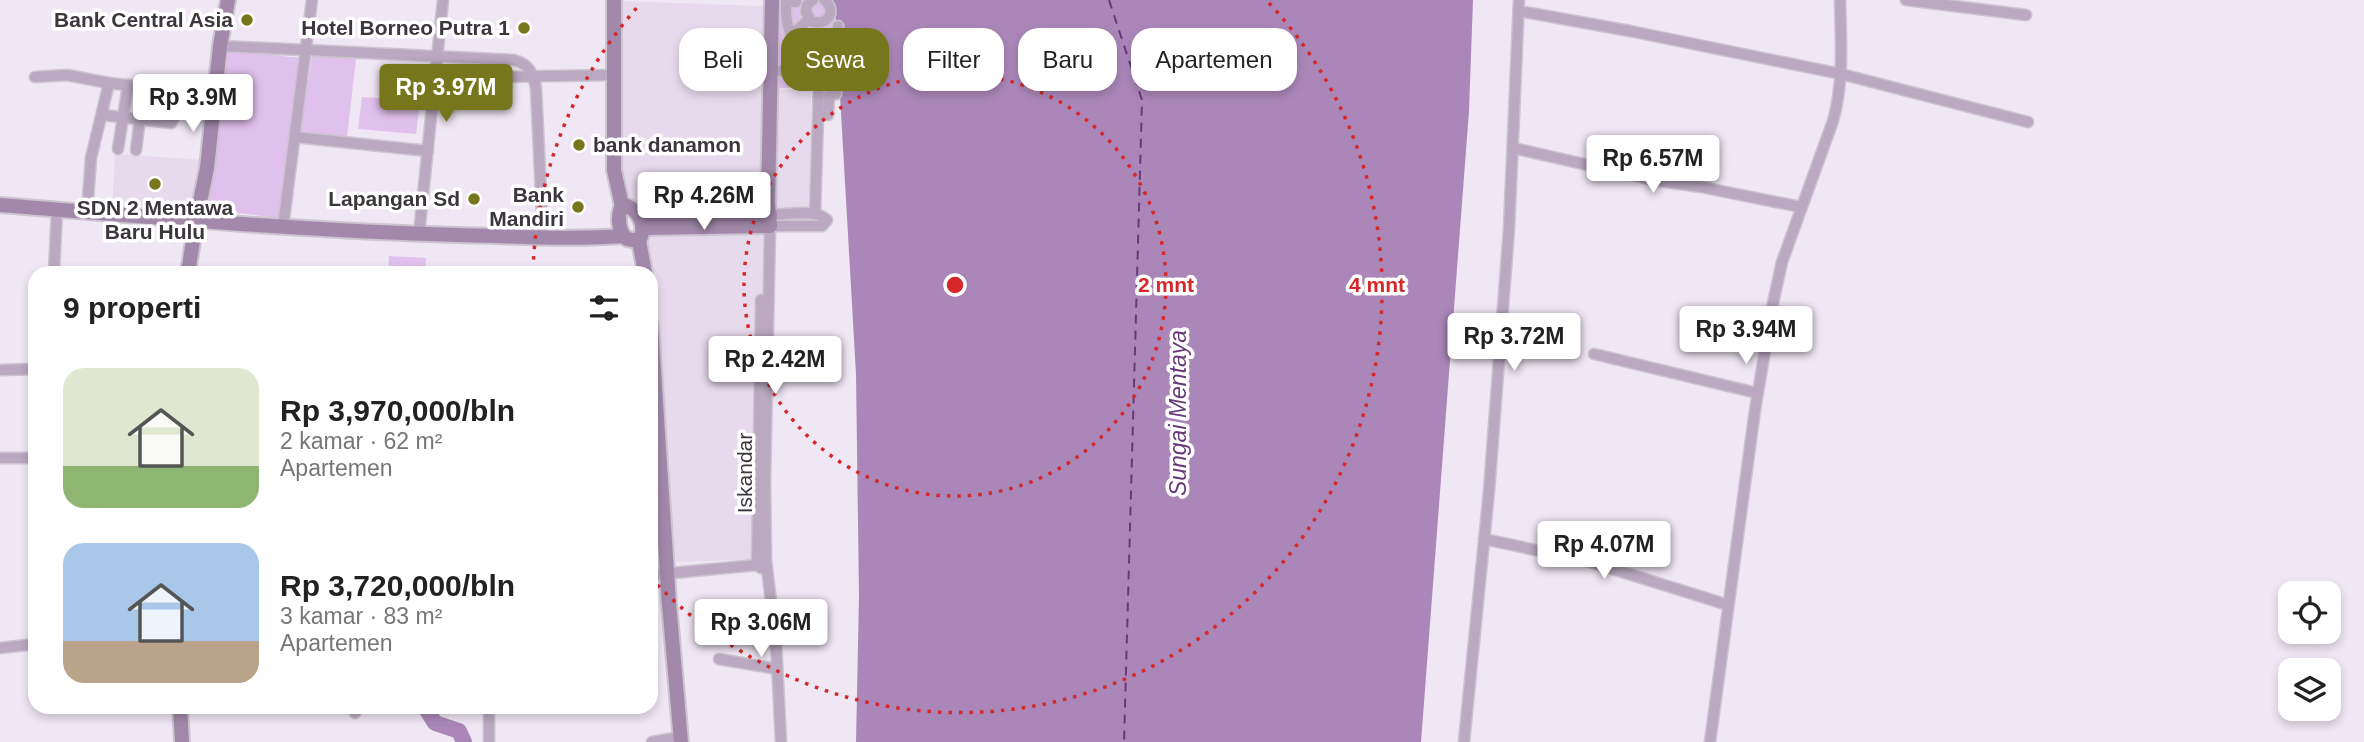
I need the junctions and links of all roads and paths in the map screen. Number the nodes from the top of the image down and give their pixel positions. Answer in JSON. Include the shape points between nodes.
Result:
{"nodes":[{"id":1,"x":228,"y":0,"type":"edge"},
{"id":2,"x":312,"y":0,"type":"edge"},
{"id":3,"x":443,"y":0,"type":"edge"},
{"id":4,"x":614,"y":0,"type":"edge"},
{"id":5,"x":772,"y":0,"type":"edge"},
{"id":6,"x":813,"y":0,"type":"edge"},
{"id":7,"x":824,"y":0,"type":"edge"},
{"id":8,"x":1519,"y":0,"type":"edge"},
{"id":9,"x":1840,"y":0,"type":"edge"},
{"id":10,"x":1906,"y":0,"type":"edge"},
{"id":11,"x":796,"y":2,"type":"dead end"},
{"id":12,"x":1518,"y":11,"type":"junction"},
{"id":13,"x":2026,"y":15,"type":"dead end"},
{"id":14,"x":808,"y":19,"type":"junction"},
{"id":15,"x":838,"y":26,"type":"dead end"},
{"id":16,"x":790,"y":28,"type":"edge"},
{"id":17,"x":802,"y":28,"type":"edge"},
{"id":18,"x":220,"y":46,"type":"junction"},
{"id":19,"x":306,"y":51,"type":"junction"},
{"id":20,"x":437,"y":58,"type":"junction"},
{"id":21,"x":770,"y":71,"type":"junction"},
{"id":22,"x":781,"y":71,"type":"edge"},
{"id":23,"x":1841,"y":74,"type":"junction"},
{"id":24,"x":534,"y":75,"type":"junction"},
{"id":25,"x":613,"y":75,"type":"junction"},
{"id":26,"x":35,"y":76,"type":"dead end"},
{"id":27,"x":498,"y":77,"type":"dead end"},
{"id":28,"x":109,"y":83,"type":"junction"},
{"id":29,"x":128,"y":85,"type":"junction"},
{"id":30,"x":144,"y":87,"type":"junction"},
{"id":31,"x":181,"y":91,"type":"junction"},
{"id":32,"x":819,"y":91,"type":"edge"},
{"id":33,"x":215,"y":95,"type":"junction"},
{"id":34,"x":103,"y":115,"type":"junction"},
{"id":35,"x":818,"y":115,"type":"junction"},
{"id":36,"x":122,"y":117,"type":"junction"},
{"id":37,"x":139,"y":119,"type":"junction"},
{"id":38,"x":2028,"y":122,"type":"dead end"},
{"id":39,"x":295,"y":137,"type":"junction"},
{"id":40,"x":1513,"y":148,"type":"junction"},
{"id":41,"x":118,"y":149,"type":"dead end"},
{"id":42,"x":136,"y":150,"type":"dead end"},
{"id":43,"x":428,"y":151,"type":"junction"},
{"id":44,"x":0,"y":205,"type":"edge"},
{"id":45,"x":622,"y":206,"type":"junction"},
{"id":46,"x":1801,"y":207,"type":"junction"},
{"id":47,"x":57,"y":209,"type":"junction"},
{"id":48,"x":88,"y":212,"type":"junction"},
{"id":49,"x":767,"y":217,"type":"junction"},
{"id":50,"x":195,"y":221,"type":"junction"},
{"id":51,"x":283,"y":227,"type":"junction"},
{"id":52,"x":640,"y":228,"type":"junction"},
{"id":53,"x":419,"y":234,"type":"junction"},
{"id":54,"x":623,"y":236,"type":"junction"},
{"id":55,"x":543,"y":237,"type":"junction"},
{"id":56,"x":54,"y":266,"type":"edge"},
{"id":57,"x":189,"y":266,"type":"edge"},
{"id":58,"x":644,"y":266,"type":"edge"},
{"id":59,"x":1594,"y":354,"type":"dead end"},
{"id":60,"x":28,"y":369,"type":"edge"},
{"id":61,"x":0,"y":370,"type":"edge"},
{"id":62,"x":1757,"y":393,"type":"junction"},
{"id":63,"x":658,"y":449,"type":"edge"},
{"id":64,"x":0,"y":458,"type":"edge"},
{"id":65,"x":28,"y":458,"type":"edge"},
{"id":66,"x":1484,"y":539,"type":"junction"},
{"id":67,"x":757,"y":565,"type":"junction"},
{"id":68,"x":667,"y":573,"type":"junction"},
{"id":69,"x":658,"y":574,"type":"edge"},
{"id":70,"x":766,"y":574,"type":"junction"},
{"id":71,"x":1728,"y":605,"type":"junction"},
{"id":72,"x":28,"y":645,"type":"edge"},
{"id":73,"x":0,"y":648,"type":"edge"},
{"id":74,"x":719,"y":659,"type":"dead end"},
{"id":75,"x":777,"y":668,"type":"junction"},
{"id":76,"x":180,"y":714,"type":"edge"},
{"id":77,"x":489,"y":714,"type":"edge"},
{"id":78,"x":681,"y":739,"type":"edge"},
{"id":79,"x":182,"y":742,"type":"edge"},
{"id":80,"x":489,"y":742,"type":"edge"},
{"id":81,"x":652,"y":742,"type":"edge"},
{"id":82,"x":781,"y":742,"type":"edge"},
{"id":83,"x":1464,"y":742,"type":"edge"},
{"id":84,"x":1710,"y":742,"type":"edge"}],
"edges":[{"from":1,"to":18,"type":"street"},
{"from":2,"to":19,"type":"street"},
{"from":3,"to":20,"type":"street"},
{"from":4,"to":25,"type":"street"},
{"from":5,"to":21,"type":"street","name":"Iskandar"},
{"from":6,"to":14,"type":"street","via":[[806,9]]},
{"from":7,"to":14,"type":"street","via":[[831,9],[830,17],[819,24]]},
{"from":8,"to":12,"type":"street"},
{"from":9,"to":23,"type":"street"},
{"from":10,"to":13,"type":"street"},
{"from":11,"to":16,"type":"street","via":[[786,2]]},
{"from":12,"to":23,"type":"street"},
{"from":12,"to":40,"type":"street"},
{"from":14,"to":17,"type":"street"},
{"from":15,"to":35,"type":"street","via":[[836,93],[829,94],[828,115]]},
{"from":18,"to":19,"type":"street"},
{"from":18,"to":33,"type":"street"},
{"from":19,"to":20,"type":"street"},
{"from":19,"to":39,"type":"street"},
{"from":20,"to":24,"type":"street","via":[[514,60],[528,66]]},
{"from":20,"to":43,"type":"street"},
{"from":21,"to":22,"type":"street"},
{"from":21,"to":49,"type":"street","name":"Iskandar"},
{"from":23,"to":38,"type":"street"},
{"from":23,"to":46,"type":"street","via":[[1833,121]]},
{"from":24,"to":25,"type":"street"},
{"from":24,"to":27,"type":"street"},
{"from":24,"to":55,"type":"street"},
{"from":25,"to":45,"type":"street","via":[[614,170]]},
{"from":26,"to":28,"type":"street","via":[[67,75]]},
{"from":28,"to":29,"type":"street"},
{"from":28,"to":34,"type":"street"},
{"from":29,"to":30,"type":"street"},
{"from":29,"to":36,"type":"street"},
{"from":30,"to":31,"type":"street"},
{"from":30,"to":37,"type":"street"},
{"from":31,"to":33,"type":"street"},
{"from":31,"to":37,"type":"street","via":[[171,123]]},
{"from":32,"to":35,"type":"street"},
{"from":33,"to":50,"type":"street","via":[[207,168]]},
{"from":34,"to":36,"type":"street"},
{"from":34,"to":48,"type":"street","via":[[91,158]]},
{"from":35,"to":49,"type":"street","via":[[815,214]]},
{"from":36,"to":37,"type":"street"},
{"from":36,"to":41,"type":"street"},
{"from":37,"to":42,"type":"street"},
{"from":39,"to":43,"type":"street"},
{"from":39,"to":51,"type":"street"},
{"from":40,"to":46,"type":"street"},
{"from":40,"to":66,"type":"street"},
{"from":43,"to":53,"type":"street"},
{"from":44,"to":47,"type":"street"},
{"from":45,"to":52,"type":"street","via":[[631,207]]},
{"from":45,"to":54,"type":"street"},
{"from":46,"to":62,"type":"street","via":[[1782,262]]},
{"from":47,"to":48,"type":"street"},
{"from":47,"to":56,"type":"street"},
{"from":48,"to":50,"type":"street"},
{"from":49,"to":52,"type":"street"},
{"from":49,"to":67,"type":"street","name":"Iskandar","via":[[761,302]]},
{"from":49,"to":70,"type":"street","name":"Iskandar"},
{"from":50,"to":51,"type":"street"},
{"from":50,"to":57,"type":"street"},
{"from":51,"to":53,"type":"street"},
{"from":52,"to":54,"type":"street","via":[[632,241]]},
{"from":52,"to":58,"type":"street"},
{"from":53,"to":55,"type":"street"},
{"from":54,"to":55,"type":"street"},
{"from":59,"to":62,"type":"street"},
{"from":60,"to":61,"type":"street"},
{"from":62,"to":71,"type":"street"},
{"from":63,"to":68,"type":"street"},
{"from":64,"to":65,"type":"street"},
{"from":66,"to":71,"type":"street","via":[[1597,563]]},
{"from":66,"to":83,"type":"street"},
{"from":67,"to":68,"type":"street"},
{"from":67,"to":70,"type":"street"},
{"from":68,"to":69,"type":"street"},
{"from":68,"to":78,"type":"street"},
{"from":70,"to":75,"type":"street","name":"Iskandar"},
{"from":71,"to":84,"type":"street"},
{"from":72,"to":73,"type":"street"},
{"from":74,"to":75,"type":"street"},
{"from":75,"to":82,"type":"street","name":"Iskandar"},
{"from":76,"to":79,"type":"street"},
{"from":77,"to":80,"type":"street"},
{"from":78,"to":81,"type":"street"}]}
